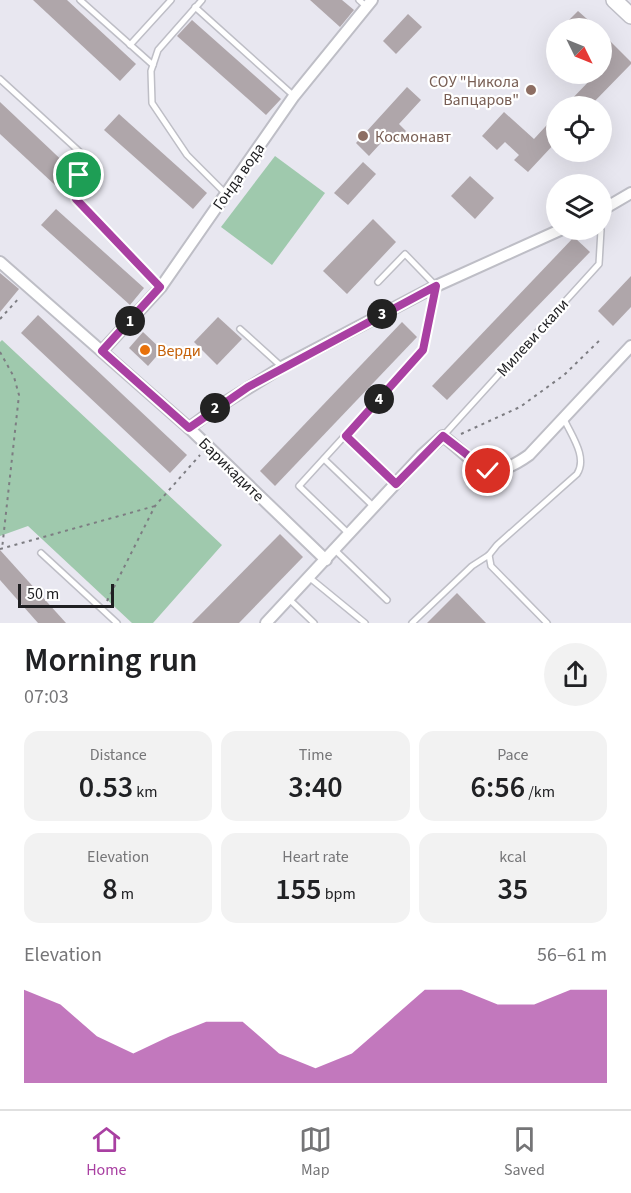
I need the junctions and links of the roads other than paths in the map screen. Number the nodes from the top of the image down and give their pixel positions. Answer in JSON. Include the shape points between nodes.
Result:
{"nodes":[{"id":1,"x":80,"y":0,"type":"edge"},
{"id":2,"x":171,"y":0,"type":"edge"},
{"id":3,"x":202,"y":0,"type":"edge"},
{"id":4,"x":614,"y":0,"type":"edge"},
{"id":5,"x":366,"y":2,"type":"edge"},
{"id":6,"x":195,"y":7,"type":"junction"},
{"id":7,"x":631,"y":16,"type":"edge"},
{"id":8,"x":130,"y":45,"type":"junction"},
{"id":9,"x":153,"y":65,"type":"junction"},
{"id":10,"x":0,"y":80,"type":"edge"},
{"id":11,"x":294,"y":96,"type":"junction"},
{"id":12,"x":631,"y":193,"type":"edge"},
{"id":13,"x":226,"y":194,"type":"junction"},
{"id":14,"x":612,"y":204,"type":"edge"},
{"id":15,"x":546,"y":236,"type":"edge"},
{"id":16,"x":600,"y":240,"type":"edge"},
{"id":17,"x":0,"y":262,"type":"edge"},
{"id":18,"x":378,"y":282,"type":"dead end"},
{"id":19,"x":436,"y":286,"type":"junction"},
{"id":20,"x":160,"y":287,"type":"junction"},
{"id":21,"x":240,"y":329,"type":"dead end"},
{"id":22,"x":631,"y":346,"type":"edge"},
{"id":23,"x":102,"y":351,"type":"junction"},
{"id":24,"x":282,"y":367,"type":"junction"},
{"id":25,"x":564,"y":418,"type":"junction"},
{"id":26,"x":189,"y":428,"type":"junction"},
{"id":27,"x":346,"y":436,"type":"junction"},
{"id":28,"x":443,"y":436,"type":"junction"},
{"id":29,"x":324,"y":459,"type":"junction"},
{"id":30,"x":396,"y":484,"type":"junction"},
{"id":31,"x":374,"y":507,"type":"junction"},
{"id":32,"x":349,"y":534,"type":"junction"},
{"id":33,"x":335,"y":550,"type":"junction"},
{"id":34,"x":41,"y":553,"type":"dead end"},
{"id":35,"x":489,"y":555,"type":"junction"},
{"id":36,"x":326,"y":560,"type":"junction"},
{"id":37,"x":310,"y":578,"type":"junction"},
{"id":38,"x":289,"y":599,"type":"junction"},
{"id":39,"x":387,"y":600,"type":"dead end"},
{"id":40,"x":117,"y":623,"type":"edge"},
{"id":41,"x":266,"y":623,"type":"edge"},
{"id":42,"x":314,"y":623,"type":"edge"},
{"id":43,"x":365,"y":623,"type":"edge"},
{"id":44,"x":412,"y":623,"type":"edge"},
{"id":45,"x":547,"y":623,"type":"edge"}],
"edges":[{"from":1,"to":8,"type":"lane"},
{"from":2,"to":8,"type":"lane"},
{"from":3,"to":6,"type":"lane"},
{"from":4,"to":7,"type":"street"},
{"from":5,"to":11,"type":"street","name":"Гонда вода"},
{"from":6,"to":9,"type":"lane","via":[[158,50]]},
{"from":6,"to":11,"type":"lane"},
{"from":8,"to":9,"type":"lane"},
{"from":9,"to":13,"type":"lane","via":[[152,103],[187,155]]},
{"from":10,"to":20,"type":"lane","via":[[81,153],[76,199]]},
{"from":11,"to":13,"type":"street","name":"Гонда вода"},
{"from":12,"to":14,"type":"street"},
{"from":13,"to":20,"type":"street","name":"Гонда вода"},
{"from":15,"to":19,"type":"street"},
{"from":16,"to":28,"type":"lane","name":"Милеви скали","via":[[599,264]]},
{"from":17,"to":23,"type":"street","name":"Барикадите"},
{"from":18,"to":19,"type":"lane","via":[[405,254]]},
{"from":19,"to":24,"type":"street"},
{"from":19,"to":27,"type":"lane","via":[[423,350]]},
{"from":20,"to":23,"type":"street","name":"Гонда вода"},
{"from":21,"to":24,"type":"lane"},
{"from":22,"to":25,"type":"street"},
{"from":23,"to":26,"type":"street","name":"Барикадите"},
{"from":24,"to":26,"type":"street"},
{"from":25,"to":28,"type":"street","via":[[529,455],[498,472],[488,471]]},
{"from":25,"to":35,"type":"lane","via":[[582,466]]},
{"from":26,"to":36,"type":"street","name":"Барикадите"},
{"from":27,"to":29,"type":"lane"},
{"from":27,"to":30,"type":"lane"},
{"from":28,"to":30,"type":"street"},
{"from":29,"to":31,"type":"lane"},
{"from":29,"to":32,"type":"lane","via":[[299,486]]},
{"from":30,"to":31,"type":"street"},
{"from":31,"to":32,"type":"street"},
{"from":32,"to":33,"type":"street"},
{"from":33,"to":36,"type":"street"},
{"from":33,"to":39,"type":"lane"},
{"from":34,"to":40,"type":"lane"},
{"from":35,"to":44,"type":"lane","via":[[472,566]]},
{"from":35,"to":45,"type":"lane","via":[[491,566]]},
{"from":36,"to":37,"type":"street"},
{"from":37,"to":38,"type":"street"},
{"from":37,"to":43,"type":"lane"},
{"from":38,"to":41,"type":"street"},
{"from":38,"to":42,"type":"lane"}]}
